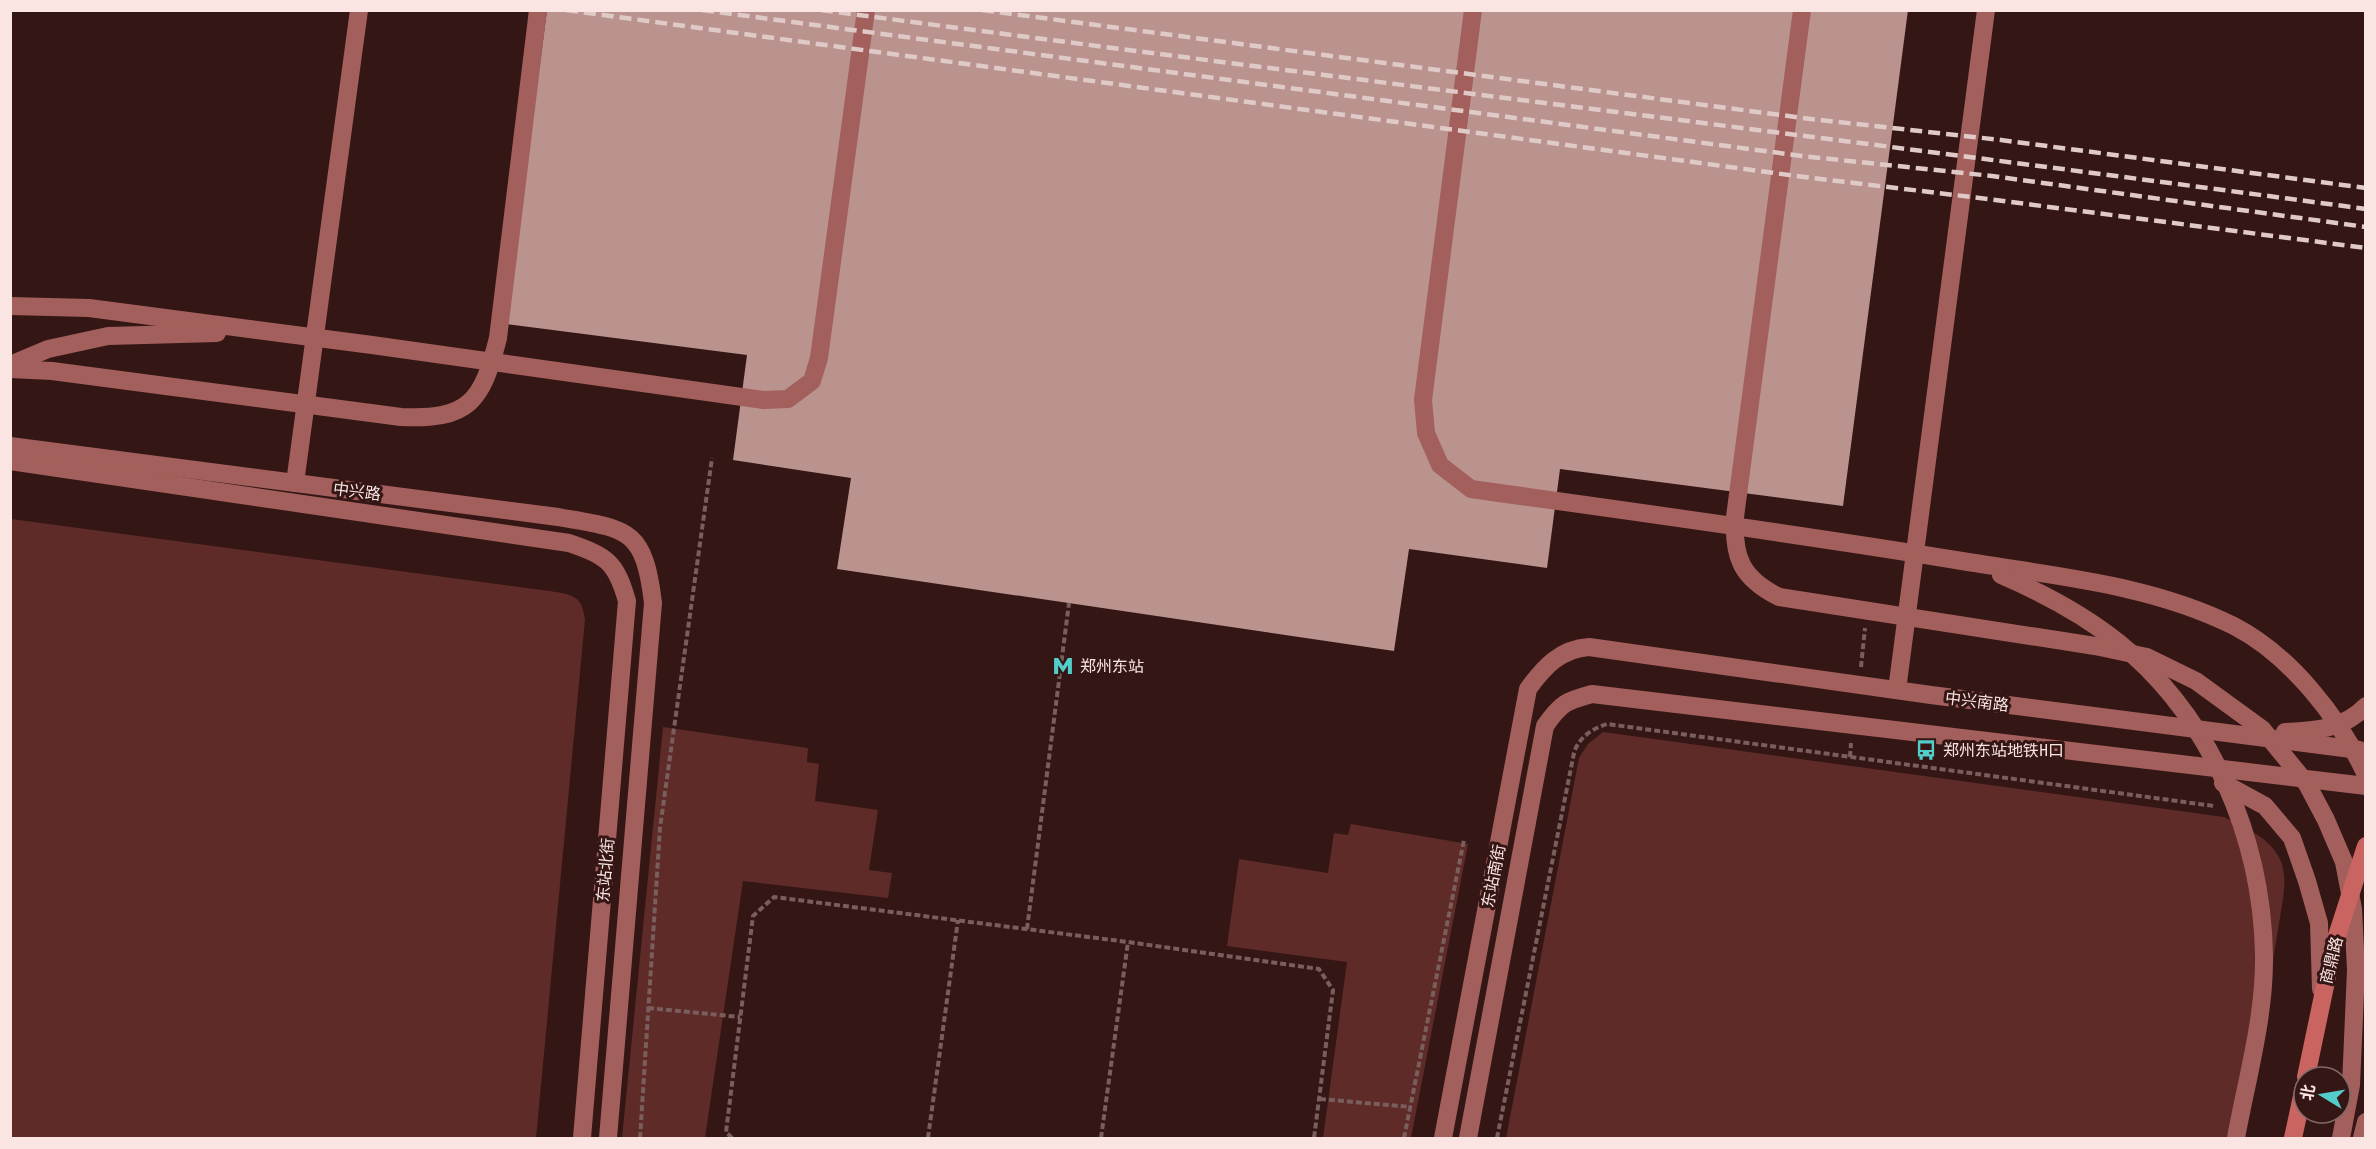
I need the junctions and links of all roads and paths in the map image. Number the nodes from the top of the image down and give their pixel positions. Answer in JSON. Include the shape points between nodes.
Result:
{"nodes":[{"id":1,"x":359,"y":10,"type":"edge"},
{"id":2,"x":538,"y":10,"type":"edge"},
{"id":3,"x":866,"y":10,"type":"edge"},
{"id":4,"x":1473,"y":10,"type":"edge"},
{"id":5,"x":1802,"y":10,"type":"edge"},
{"id":6,"x":1986,"y":10,"type":"edge"},
{"id":7,"x":10,"y":306,"type":"edge"},
{"id":8,"x":263,"y":331,"type":"junction"},
{"id":9,"x":10,"y":367,"type":"edge"},
{"id":10,"x":10,"y":446,"type":"edge"},
{"id":11,"x":712,"y":458,"type":"dead end"},
{"id":12,"x":10,"y":461,"type":"edge"},
{"id":13,"x":295,"y":483,"type":"junction"},
{"id":14,"x":1975,"y":563,"type":"junction"},
{"id":15,"x":627,"y":601,"type":"joint"},
{"id":16,"x":653,"y":603,"type":"joint"},
{"id":17,"x":1070,"y":603,"type":"dead end"},
{"id":18,"x":1589,"y":647,"type":"joint"},
{"id":19,"x":1897,"y":690,"type":"junction"},
{"id":20,"x":2366,"y":706,"type":"edge"},
{"id":21,"x":2237,"y":734,"type":"junction"},
{"id":22,"x":2366,"y":750,"type":"edge"},
{"id":23,"x":2138,"y":759,"type":"junction"},
{"id":24,"x":2366,"y":775,"type":"edge"},
{"id":25,"x":2366,"y":786,"type":"edge"},
{"id":26,"x":2225,"y":807,"type":"dead end"},
{"id":27,"x":1464,"y":840,"type":"dead end"},
{"id":28,"x":2366,"y":846,"type":"edge"},
{"id":29,"x":958,"y":920,"type":"junction"},
{"id":30,"x":1028,"y":929,"type":"junction"},
{"id":31,"x":1128,"y":942,"type":"junction"},
{"id":32,"x":2321,"y":1007,"type":"junction"},
{"id":33,"x":648,"y":1008,"type":"junction"},
{"id":34,"x":740,"y":1017,"type":"junction"},
{"id":35,"x":2309,"y":1065,"type":"edge"},
{"id":36,"x":1320,"y":1099,"type":"junction"},
{"id":37,"x":1411,"y":1107,"type":"junction"},
{"id":38,"x":2366,"y":1122,"type":"edge"},
{"id":39,"x":582,"y":1138,"type":"edge"},
{"id":40,"x":608,"y":1138,"type":"edge"},
{"id":41,"x":640,"y":1138,"type":"edge"},
{"id":42,"x":732,"y":1138,"type":"edge"},
{"id":43,"x":928,"y":1138,"type":"edge"},
{"id":44,"x":1101,"y":1138,"type":"edge"},
{"id":45,"x":1314,"y":1138,"type":"edge"},
{"id":46,"x":1404,"y":1138,"type":"edge"},
{"id":47,"x":1443,"y":1138,"type":"edge"},
{"id":48,"x":1468,"y":1138,"type":"edge"},
{"id":49,"x":1497,"y":1138,"type":"edge"},
{"id":50,"x":2236,"y":1138,"type":"edge"},
{"id":51,"x":2341,"y":1138,"type":"edge"},
{"id":52,"x":2362,"y":1138,"type":"edge"}],
"edges":[{"from":1,"to":13,"type":"street"},
{"from":2,"to":9,"type":"street","via":[[498,338],[485,382],[463,408],[439,417],[401,417]]},
{"from":3,"to":8,"type":"street","via":[[819,358],[812,381],[788,399],[764,400]]},
{"from":4,"to":14,"type":"street","via":[[1423,400],[1426,432],[1440,465],[1471,489]]},
{"from":5,"to":51,"type":"street","via":[[1734,517],[1741,564],[1754,582],[1779,597],[2147,657],[2196,681],[2262,729],[2307,783],[2344,862],[2351,897],[2356,970],[2353,1051]]},
{"from":6,"to":19,"type":"street"},
{"from":7,"to":8,"type":"street","via":[[89,309]]},
{"from":8,"to":9,"type":"street","via":[[108,336],[48,349]]},
{"from":10,"to":13,"type":"street","name":"中兴路"},
{"from":11,"to":33,"type":"path","via":[[660,828]]},
{"from":12,"to":15,"type":"street","name":"中兴路","via":[[569,543],[594,552],[610,564],[620,576]]},
{"from":13,"to":16,"type":"street","name":"中兴路","via":[[610,526],[629,536],[641,551],[649,571]]},
{"from":14,"to":24,"type":"street","via":[[2099,583],[2173,601],[2236,628],[2294,672],[2310,690],[2333,719]]},
{"from":14,"to":50,"type":"street","via":[[2063,605],[2119,643],[2160,681],[2223,774],[2252,862],[2264,955],[2262,998]]},
{"from":15,"to":39,"type":"street","name":"东站北街"},
{"from":16,"to":40,"type":"street","name":"东站北街"},
{"from":17,"to":30,"type":"path"},
{"from":18,"to":19,"type":"street","name":"中兴南路"},
{"from":18,"to":47,"type":"street","name":"东站南街","via":[[1575,648],[1556,657],[1527,689]]},
{"from":19,"to":21,"type":"street","name":"中兴南路"},
{"from":20,"to":21,"type":"street","via":[[2335,727]]},
{"from":21,"to":22,"type":"street","name":"中兴南路"},
{"from":23,"to":25,"type":"street"},
{"from":23,"to":32,"type":"street","via":[[2218,780],[2265,806],[2292,838],[2319,923]]},
{"from":23,"to":48,"type":"street","name":"东站南街","via":[[1592,694],[1567,700],[1545,726]]},
{"from":26,"to":49,"type":"path","via":[[1607,724],[1594,728],[1574,753]]},
{"from":27,"to":37,"type":"path"},
{"from":28,"to":32,"type":"main road","name":"商鼎路","via":[[2333,948]]},
{"from":29,"to":30,"type":"path"},
{"from":29,"to":34,"type":"path","via":[[774,897],[753,916]]},
{"from":29,"to":43,"type":"path"},
{"from":30,"to":31,"type":"path"},
{"from":31,"to":36,"type":"path","via":[[1319,969],[1333,990]]},
{"from":31,"to":44,"type":"path"},
{"from":32,"to":35,"type":"main road","name":"商鼎路"},
{"from":33,"to":34,"type":"path"},
{"from":33,"to":41,"type":"path"},
{"from":34,"to":42,"type":"path","via":[[726,1132]]},
{"from":36,"to":37,"type":"path"},
{"from":36,"to":45,"type":"path"},
{"from":37,"to":46,"type":"path"},
{"from":38,"to":52,"type":"street"}]}
